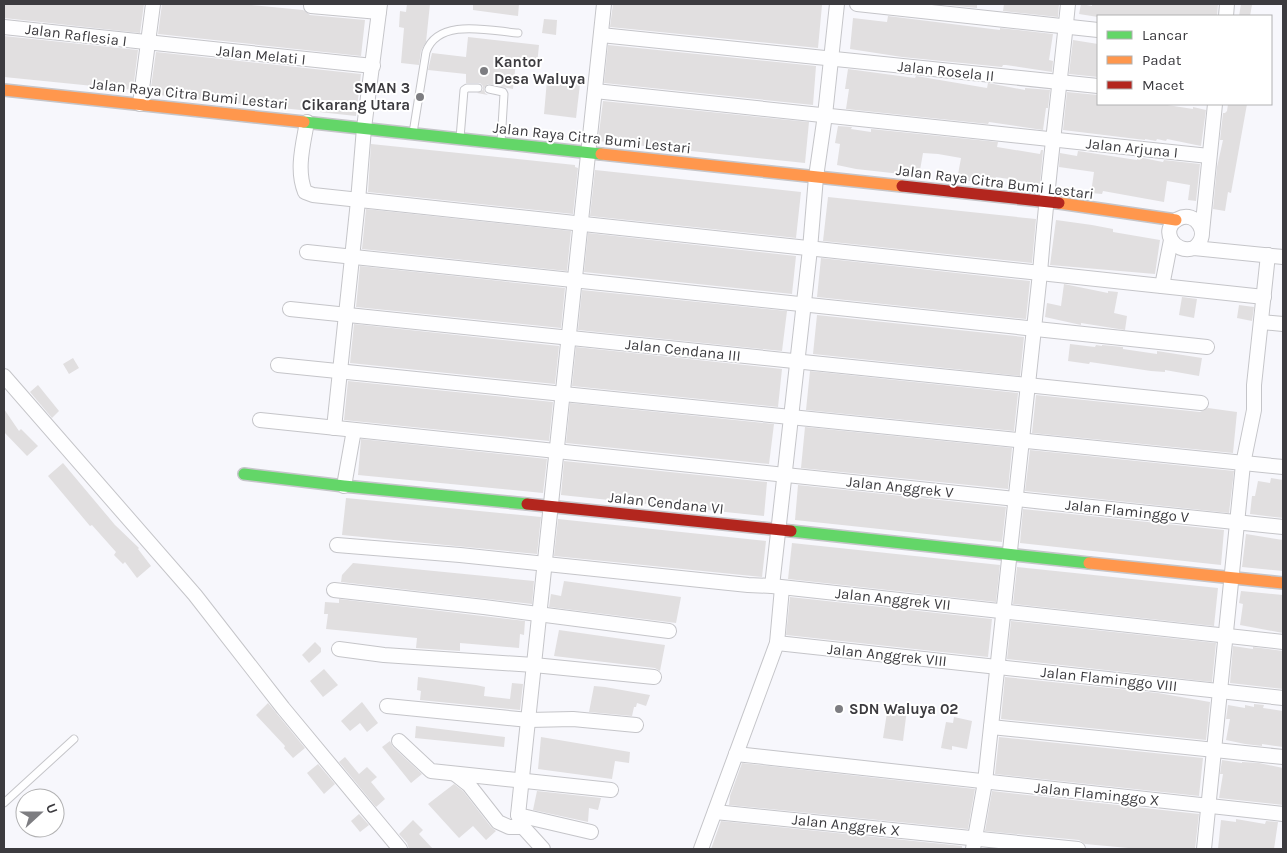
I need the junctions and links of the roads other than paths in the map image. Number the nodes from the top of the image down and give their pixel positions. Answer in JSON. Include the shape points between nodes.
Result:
{"nodes":[{"id":1,"x":153,"y":4,"type":"edge"},
{"id":2,"x":604,"y":4,"type":"edge"},
{"id":3,"x":837,"y":4,"type":"edge"},
{"id":4,"x":856,"y":4,"type":"edge"},
{"id":5,"x":1068,"y":4,"type":"edge"},
{"id":6,"x":312,"y":6,"type":"dead end"},
{"id":7,"x":380,"y":8,"type":"edge"},
{"id":8,"x":1066,"y":26,"type":"junction"},
{"id":9,"x":4,"y":27,"type":"edge"},
{"id":10,"x":1097,"y":30,"type":"edge"},
{"id":11,"x":518,"y":33,"type":"dead end"},
{"id":12,"x":601,"y":35,"type":"junction"},
{"id":13,"x":149,"y":43,"type":"junction"},
{"id":14,"x":831,"y":59,"type":"junction"},
{"id":15,"x":373,"y":66,"type":"junction"},
{"id":16,"x":1060,"y":82,"type":"junction"},
{"id":17,"x":1097,"y":86,"type":"edge"},
{"id":18,"x":478,"y":88,"type":"dead end"},
{"id":19,"x":489,"y":89,"type":"dead end"},
{"id":20,"x":4,"y":90,"type":"edge"},
{"id":21,"x":595,"y":91,"type":"junction"},
{"id":22,"x":140,"y":104,"type":"junction"},
{"id":23,"x":1216,"y":105,"type":"edge"},
{"id":24,"x":825,"y":115,"type":"junction"},
{"id":25,"x":307,"y":122,"type":"junction"},
{"id":26,"x":364,"y":128,"type":"junction"},
{"id":27,"x":413,"y":133,"type":"junction"},
{"id":28,"x":460,"y":138,"type":"junction"},
{"id":29,"x":1054,"y":139,"type":"junction"},
{"id":30,"x":501,"y":143,"type":"junction"},
{"id":31,"x":589,"y":153,"type":"junction"},
{"id":32,"x":1209,"y":156,"type":"junction"},
{"id":33,"x":816,"y":177,"type":"junction"},
{"id":34,"x":358,"y":201,"type":"junction"},
{"id":35,"x":1045,"y":201,"type":"junction"},
{"id":36,"x":1176,"y":220,"type":"junction"},
{"id":37,"x":581,"y":224,"type":"junction"},
{"id":38,"x":1202,"y":234,"type":"junction"},
{"id":39,"x":1171,"y":240,"type":"junction"},
{"id":40,"x":1194,"y":248,"type":"junction"},
{"id":41,"x":810,"y":249,"type":"junction"},
{"id":42,"x":307,"y":252,"type":"dead end"},
{"id":43,"x":1268,"y":255,"type":"junction"},
{"id":44,"x":352,"y":257,"type":"junction"},
{"id":45,"x":1283,"y":257,"type":"edge"},
{"id":46,"x":1040,"y":273,"type":"junction"},
{"id":47,"x":575,"y":280,"type":"junction"},
{"id":48,"x":1162,"y":286,"type":"junction"},
{"id":49,"x":1264,"y":297,"type":"junction"},
{"id":50,"x":804,"y":304,"type":"junction"},
{"id":51,"x":290,"y":309,"type":"dead end"},
{"id":52,"x":346,"y":315,"type":"junction"},
{"id":53,"x":1261,"y":322,"type":"junction"},
{"id":54,"x":1283,"y":324,"type":"edge"},
{"id":55,"x":1034,"y":328,"type":"junction"},
{"id":56,"x":569,"y":338,"type":"junction"},
{"id":57,"x":1207,"y":347,"type":"dead end"},
{"id":58,"x":797,"y":362,"type":"junction"},
{"id":59,"x":278,"y":365,"type":"dead end"},
{"id":60,"x":340,"y":371,"type":"junction"},
{"id":61,"x":4,"y":376,"type":"edge"},
{"id":62,"x":1028,"y":385,"type":"junction"},
{"id":63,"x":563,"y":394,"type":"junction"},
{"id":64,"x":1201,"y":403,"type":"dead end"},
{"id":65,"x":791,"y":417,"type":"junction"},
{"id":66,"x":260,"y":420,"type":"dead end"},
{"id":67,"x":334,"y":428,"type":"junction"},
{"id":68,"x":354,"y":430,"type":"junction"},
{"id":69,"x":1022,"y":441,"type":"junction"},
{"id":70,"x":557,"y":451,"type":"junction"},
{"id":71,"x":1243,"y":464,"type":"junction"},
{"id":72,"x":1283,"y":467,"type":"edge"},
{"id":73,"x":244,"y":474,"type":"dead end"},
{"id":74,"x":785,"y":475,"type":"junction"},
{"id":75,"x":344,"y":486,"type":"junction"},
{"id":76,"x":1016,"y":499,"type":"junction"},
{"id":77,"x":551,"y":506,"type":"junction"},
{"id":78,"x":1238,"y":522,"type":"junction"},
{"id":79,"x":1283,"y":526,"type":"edge"},
{"id":80,"x":779,"y":530,"type":"junction"},
{"id":81,"x":337,"y":545,"type":"dead end"},
{"id":82,"x":1010,"y":554,"type":"junction"},
{"id":83,"x":545,"y":564,"type":"junction"},
{"id":84,"x":1232,"y":578,"type":"junction"},
{"id":85,"x":1283,"y":583,"type":"edge"},
{"id":86,"x":777,"y":587,"type":"junction"},
{"id":87,"x":334,"y":590,"type":"dead end"},
{"id":88,"x":1004,"y":611,"type":"junction"},
{"id":89,"x":539,"y":615,"type":"junction"},
{"id":90,"x":669,"y":631,"type":"dead end"},
{"id":91,"x":1226,"y":635,"type":"junction"},
{"id":92,"x":1283,"y":642,"type":"edge"},
{"id":93,"x":777,"y":643,"type":"junction"},
{"id":94,"x":339,"y":649,"type":"dead end"},
{"id":95,"x":534,"y":665,"type":"junction"},
{"id":96,"x":998,"y":666,"type":"junction"},
{"id":97,"x":654,"y":677,"type":"dead end"},
{"id":98,"x":1220,"y":691,"type":"junction"},
{"id":99,"x":1283,"y":698,"type":"edge"},
{"id":100,"x":387,"y":706,"type":"dead end"},
{"id":101,"x":528,"y":720,"type":"junction"},
{"id":102,"x":636,"y":725,"type":"dead end"},
{"id":103,"x":991,"y":727,"type":"junction"},
{"id":104,"x":74,"y":738,"type":"dead end"},
{"id":105,"x":399,"y":741,"type":"dead end"},
{"id":106,"x":1214,"y":750,"type":"junction"},
{"id":107,"x":736,"y":754,"type":"junction"},
{"id":108,"x":1283,"y":757,"type":"edge"},
{"id":109,"x":454,"y":773,"type":"junction"},
{"id":110,"x":522,"y":780,"type":"junction"},
{"id":111,"x":985,"y":782,"type":"junction"},
{"id":112,"x":611,"y":790,"type":"dead end"},
{"id":113,"x":4,"y":803,"type":"edge"},
{"id":114,"x":1209,"y":806,"type":"junction"},
{"id":115,"x":715,"y":812,"type":"junction"},
{"id":116,"x":1283,"y":814,"type":"edge"},
{"id":117,"x":521,"y":821,"type":"junction"},
{"id":118,"x":591,"y":832,"type":"dead end"},
{"id":119,"x":979,"y":844,"type":"edge"},
{"id":120,"x":400,"y":849,"type":"edge"},
{"id":121,"x":543,"y":849,"type":"edge"},
{"id":122,"x":701,"y":849,"type":"edge"},
{"id":123,"x":1078,"y":849,"type":"edge"},
{"id":124,"x":1204,"y":849,"type":"edge"}],
"edges":[{"from":1,"to":13,"type":"street"},
{"from":2,"to":12,"type":"street"},
{"from":3,"to":14,"type":"street"},
{"from":4,"to":8,"type":"street"},
{"from":5,"to":8,"type":"street"},
{"from":6,"to":7,"type":"street"},
{"from":7,"to":15,"type":"street"},
{"from":8,"to":10,"type":"street"},
{"from":8,"to":16,"type":"street"},
{"from":9,"to":13,"type":"street","name":"Jalan Raflesia I"},
{"from":11,"to":27,"type":"lane","via":[[455,28],[434,40],[426,52]]},
{"from":12,"to":14,"type":"street","name":"Jalan Rosela II"},
{"from":12,"to":21,"type":"street"},
{"from":13,"to":15,"type":"street","name":"Jalan Melati I"},
{"from":13,"to":22,"type":"street"},
{"from":14,"to":16,"type":"street","name":"Jalan Rosela II"},
{"from":14,"to":24,"type":"street"},
{"from":15,"to":26,"type":"street"},
{"from":16,"to":17,"type":"street","name":"Jalan Rosela II"},
{"from":16,"to":29,"type":"street"},
{"from":18,"to":28,"type":"lane","via":[[464,90]]},
{"from":19,"to":30,"type":"lane","via":[[504,94]]},
{"from":20,"to":22,"type":"street","name":"Jalan Raya Citra Bumi Lestari"},
{"from":21,"to":24,"type":"street","name":"Jalan Arjuna I"},
{"from":21,"to":31,"type":"street"},
{"from":22,"to":25,"type":"street","name":"Jalan Raya Citra Bumi Lestari"},
{"from":23,"to":32,"type":"street"},
{"from":24,"to":29,"type":"street","name":"Jalan Arjuna I"},
{"from":24,"to":33,"type":"street"},
{"from":25,"to":26,"type":"street","name":"Jalan Raya Citra Bumi Lestari"},
{"from":25,"to":34,"type":"street","via":[[300,163],[306,192]]},
{"from":26,"to":27,"type":"street","name":"Jalan Raya Citra Bumi Lestari"},
{"from":26,"to":34,"type":"street"},
{"from":27,"to":28,"type":"street","name":"Jalan Raya Citra Bumi Lestari"},
{"from":28,"to":30,"type":"street","name":"Jalan Raya Citra Bumi Lestari"},
{"from":29,"to":32,"type":"street","name":"Jalan Arjuna I"},
{"from":29,"to":35,"type":"street"},
{"from":30,"to":31,"type":"street","name":"Jalan Raya Citra Bumi Lestari"},
{"from":31,"to":33,"type":"street","name":"Jalan Raya Citra Bumi Lestari"},
{"from":31,"to":37,"type":"street"},
{"from":32,"to":38,"type":"street"},
{"from":33,"to":35,"type":"street","name":"Jalan Raya Citra Bumi Lestari"},
{"from":33,"to":41,"type":"street"},
{"from":34,"to":37,"type":"street"},
{"from":34,"to":44,"type":"street"},
{"from":35,"to":36,"type":"street","name":"Jalan Raya Citra Bumi Lestari"},
{"from":35,"to":46,"type":"street"},
{"from":36,"to":38,"type":"street","via":[[1186,217],[1196,220]]},
{"from":36,"to":39,"type":"street","via":[[1170,229]]},
{"from":37,"to":41,"type":"street"},
{"from":37,"to":47,"type":"street"},
{"from":38,"to":40,"type":"street"},
{"from":39,"to":40,"type":"street","via":[[1181,249]]},
{"from":39,"to":48,"type":"street"},
{"from":40,"to":43,"type":"street"},
{"from":41,"to":46,"type":"street"},
{"from":41,"to":50,"type":"street"},
{"from":42,"to":44,"type":"street"},
{"from":43,"to":45,"type":"street"},
{"from":43,"to":49,"type":"street"},
{"from":44,"to":47,"type":"street"},
{"from":44,"to":52,"type":"street"},
{"from":46,"to":48,"type":"street"},
{"from":46,"to":55,"type":"street"},
{"from":47,"to":50,"type":"street"},
{"from":47,"to":56,"type":"street"},
{"from":48,"to":49,"type":"street"},
{"from":49,"to":53,"type":"street"},
{"from":50,"to":55,"type":"street"},
{"from":50,"to":58,"type":"street"},
{"from":51,"to":52,"type":"street","name":"Jalan Cendana III"},
{"from":52,"to":56,"type":"street","name":"Jalan Cendana III"},
{"from":52,"to":60,"type":"street"},
{"from":53,"to":54,"type":"street"},
{"from":53,"to":71,"type":"street","via":[[1254,410]]},
{"from":55,"to":57,"type":"street"},
{"from":55,"to":62,"type":"street"},
{"from":56,"to":58,"type":"street","name":"Jalan Cendana III"},
{"from":56,"to":63,"type":"street"},
{"from":58,"to":62,"type":"street","name":"Jalan Cendana III"},
{"from":58,"to":65,"type":"street"},
{"from":59,"to":60,"type":"street"},
{"from":60,"to":63,"type":"street"},
{"from":60,"to":67,"type":"street"},
{"from":61,"to":120,"type":"street","via":[[195,595]]},
{"from":62,"to":64,"type":"street","name":"Jalan Cendana III"},
{"from":62,"to":69,"type":"street"},
{"from":63,"to":65,"type":"street"},
{"from":63,"to":70,"type":"street"},
{"from":65,"to":69,"type":"street"},
{"from":65,"to":74,"type":"street"},
{"from":66,"to":67,"type":"street","name":"Jalan Anggrek V"},
{"from":67,"to":68,"type":"street","name":"Jalan Anggrek V"},
{"from":68,"to":70,"type":"street","name":"Jalan Anggrek V"},
{"from":68,"to":75,"type":"street"},
{"from":69,"to":71,"type":"street"},
{"from":69,"to":76,"type":"street"},
{"from":70,"to":74,"type":"street","name":"Jalan Anggrek V"},
{"from":70,"to":77,"type":"street"},
{"from":71,"to":72,"type":"street"},
{"from":71,"to":78,"type":"street"},
{"from":73,"to":75,"type":"street","name":"Jalan Cendana VI"},
{"from":74,"to":76,"type":"street","name":"Jalan Anggrek V"},
{"from":74,"to":80,"type":"street"},
{"from":75,"to":77,"type":"street","name":"Jalan Cendana VI"},
{"from":76,"to":78,"type":"street","name":"Jalan Flaminggo V"},
{"from":76,"to":82,"type":"street"},
{"from":77,"to":80,"type":"street","name":"Jalan Cendana VI"},
{"from":77,"to":83,"type":"street"},
{"from":78,"to":79,"type":"street","name":"Jalan Flaminggo V"},
{"from":78,"to":84,"type":"street"},
{"from":80,"to":82,"type":"street","name":"Jalan Cendana VI"},
{"from":80,"to":86,"type":"street"},
{"from":81,"to":83,"type":"street","name":"Jalan Anggrek VII"},
{"from":82,"to":84,"type":"street","name":"Jalan Cendana VI"},
{"from":82,"to":88,"type":"street"},
{"from":83,"to":86,"type":"street","name":"Jalan Anggrek VII"},
{"from":83,"to":89,"type":"street"},
{"from":84,"to":85,"type":"street","name":"Jalan Cendana VI"},
{"from":84,"to":91,"type":"street"},
{"from":86,"to":88,"type":"street","name":"Jalan Anggrek VII"},
{"from":86,"to":93,"type":"street"},
{"from":87,"to":89,"type":"street"},
{"from":88,"to":91,"type":"street","name":"Jalan Anggrek VII"},
{"from":88,"to":96,"type":"street"},
{"from":89,"to":90,"type":"street"},
{"from":89,"to":95,"type":"street"},
{"from":91,"to":92,"type":"street","name":"Jalan Anggrek VII"},
{"from":91,"to":98,"type":"street"},
{"from":93,"to":96,"type":"street","name":"Jalan Anggrek VIII"},
{"from":93,"to":107,"type":"street"},
{"from":94,"to":95,"type":"street","via":[[384,656]]},
{"from":95,"to":97,"type":"street"},
{"from":95,"to":101,"type":"street"},
{"from":96,"to":98,"type":"street","name":"Jalan Flaminggo VIII"},
{"from":96,"to":103,"type":"street"},
{"from":98,"to":99,"type":"street","name":"Jalan Flaminggo VIII"},
{"from":98,"to":106,"type":"street"},
{"from":100,"to":101,"type":"street"},
{"from":101,"to":102,"type":"street","via":[[573,719]]},
{"from":101,"to":110,"type":"street"},
{"from":103,"to":106,"type":"street"},
{"from":103,"to":111,"type":"street"},
{"from":104,"to":113,"type":"lane"},
{"from":105,"to":109,"type":"street","via":[[431,771]]},
{"from":106,"to":108,"type":"street"},
{"from":106,"to":114,"type":"street"},
{"from":107,"to":111,"type":"street","name":"Jalan Flaminggo X"},
{"from":107,"to":115,"type":"street"},
{"from":109,"to":110,"type":"street"},
{"from":109,"to":117,"type":"street","via":[[469,785],[498,822],[509,827]]},
{"from":110,"to":112,"type":"street"},
{"from":110,"to":117,"type":"street"},
{"from":111,"to":114,"type":"street","name":"Jalan Flaminggo X"},
{"from":111,"to":119,"type":"street"},
{"from":114,"to":116,"type":"street","name":"Jalan Flaminggo X"},
{"from":114,"to":124,"type":"street"},
{"from":115,"to":119,"type":"street","name":"Jalan Anggrek X"},
{"from":115,"to":122,"type":"street"},
{"from":117,"to":118,"type":"street"},
{"from":117,"to":121,"type":"street"},
{"from":119,"to":123,"type":"street","name":"Jalan Anggrek X"}]}
